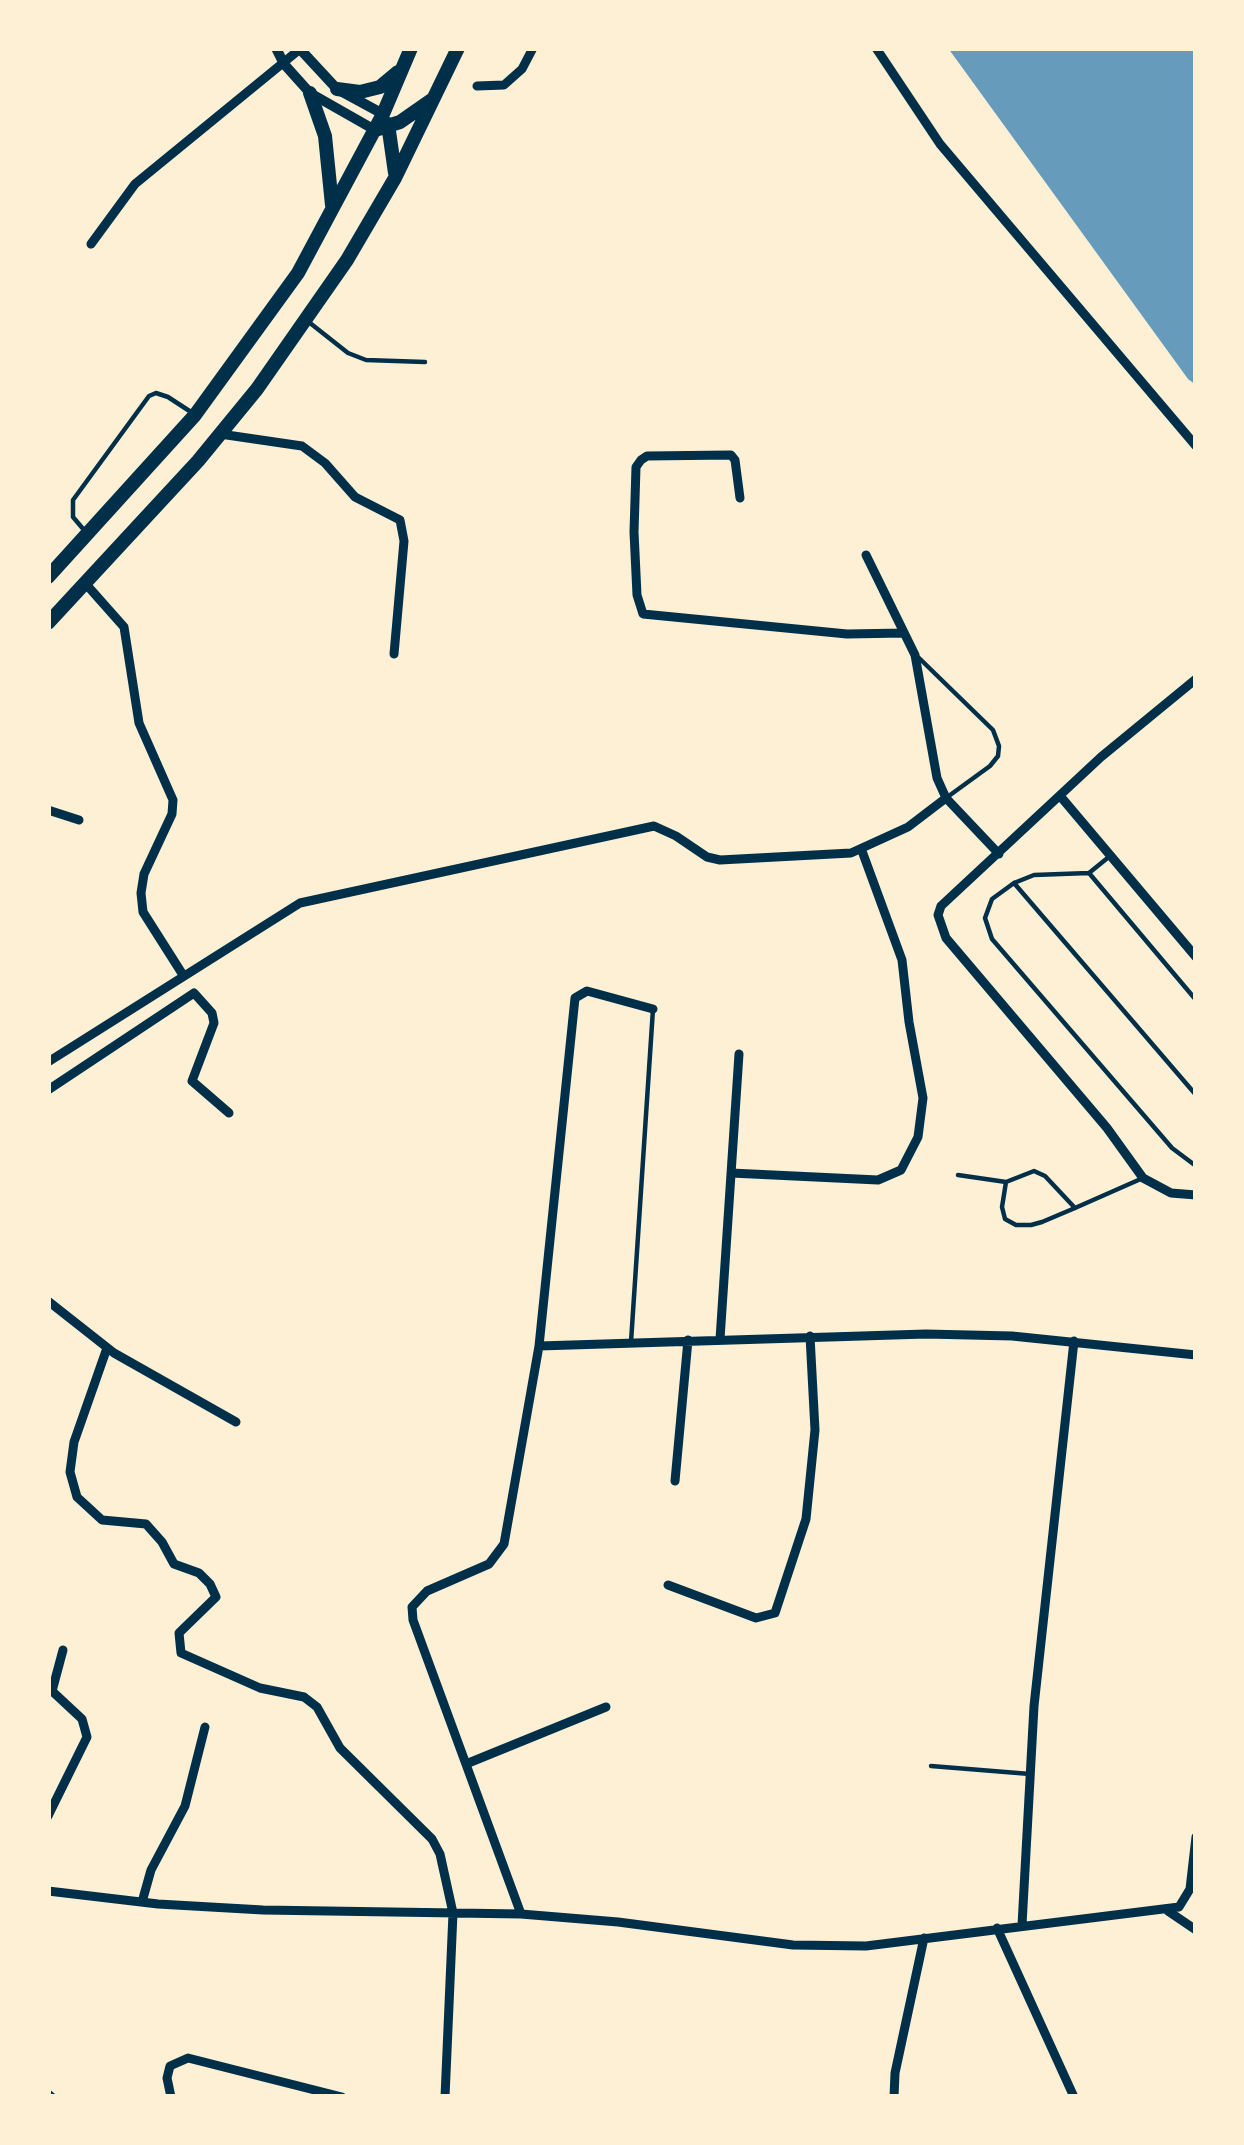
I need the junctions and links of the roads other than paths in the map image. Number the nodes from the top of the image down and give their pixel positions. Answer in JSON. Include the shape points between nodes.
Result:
{"nodes":[{"id":1,"x":276,"y":48,"type":"edge"},
{"id":2,"x":411,"y":48,"type":"edge"},
{"id":3,"x":458,"y":48,"type":"edge"},
{"id":4,"x":533,"y":48,"type":"edge"},
{"id":5,"x":876,"y":48,"type":"edge"},
{"id":6,"x":300,"y":49,"type":"edge"},
{"id":7,"x":284,"y":64,"type":"junction"},
{"id":8,"x":403,"y":68,"type":"junction"},
{"id":9,"x":477,"y":86,"type":"dead end"},
{"id":10,"x":337,"y":89,"type":"junction"},
{"id":11,"x":310,"y":93,"type":"junction"},
{"id":12,"x":437,"y":96,"type":"junction"},
{"id":13,"x":383,"y":124,"type":"junction"},
{"id":14,"x":395,"y":178,"type":"junction"},
{"id":15,"x":332,"y":211,"type":"junction"},
{"id":16,"x":92,"y":244,"type":"dead end"},
{"id":17,"x":306,"y":319,"type":"junction"},
{"id":18,"x":425,"y":362,"type":"dead end"},
{"id":19,"x":195,"y":415,"type":"junction"},
{"id":20,"x":220,"y":434,"type":"junction"},
{"id":21,"x":1196,"y":446,"type":"edge"},
{"id":22,"x":740,"y":498,"type":"dead end"},
{"id":23,"x":88,"y":535,"type":"junction"},
{"id":24,"x":866,"y":555,"type":"dead end"},
{"id":25,"x":48,"y":577,"type":"edge"},
{"id":26,"x":85,"y":583,"type":"junction"},
{"id":27,"x":48,"y":623,"type":"edge"},
{"id":28,"x":904,"y":633,"type":"junction"},
{"id":29,"x":394,"y":654,"type":"dead end"},
{"id":30,"x":915,"y":655,"type":"junction"},
{"id":31,"x":1196,"y":679,"type":"edge"},
{"id":32,"x":1060,"y":797,"type":"junction"},
{"id":33,"x":946,"y":798,"type":"junction"},
{"id":34,"x":48,"y":810,"type":"edge"},
{"id":35,"x":80,"y":820,"type":"dead end"},
{"id":36,"x":862,"y":851,"type":"junction"},
{"id":37,"x":999,"y":854,"type":"junction"},
{"id":38,"x":1110,"y":856,"type":"junction"},
{"id":39,"x":1089,"y":873,"type":"junction"},
{"id":40,"x":1014,"y":883,"type":"junction"},
{"id":41,"x":1196,"y":957,"type":"edge"},
{"id":42,"x":183,"y":975,"type":"junction"},
{"id":43,"x":1196,"y":1000,"type":"edge"},
{"id":44,"x":653,"y":1009,"type":"joint"},
{"id":45,"x":740,"y":1054,"type":"dead end"},
{"id":46,"x":48,"y":1062,"type":"edge"},
{"id":47,"x":48,"y":1090,"type":"edge"},
{"id":48,"x":1196,"y":1095,"type":"edge"},
{"id":49,"x":229,"y":1113,"type":"dead end"},
{"id":50,"x":1196,"y":1166,"type":"edge"},
{"id":51,"x":731,"y":1173,"type":"junction"},
{"id":52,"x":958,"y":1175,"type":"dead end"},
{"id":53,"x":1143,"y":1178,"type":"junction"},
{"id":54,"x":1006,"y":1182,"type":"junction"},
{"id":55,"x":1196,"y":1195,"type":"edge"},
{"id":56,"x":1075,"y":1208,"type":"junction"},
{"id":57,"x":48,"y":1301,"type":"edge"},
{"id":58,"x":810,"y":1336,"type":"junction"},
{"id":59,"x":720,"y":1339,"type":"junction"},
{"id":60,"x":688,"y":1340,"type":"junction"},
{"id":61,"x":1074,"y":1341,"type":"junction"},
{"id":62,"x":631,"y":1342,"type":"junction"},
{"id":63,"x":539,"y":1346,"type":"junction"},
{"id":64,"x":107,"y":1348,"type":"junction"},
{"id":65,"x":1196,"y":1355,"type":"edge"},
{"id":66,"x":236,"y":1422,"type":"dead end"},
{"id":67,"x":675,"y":1481,"type":"dead end"},
{"id":68,"x":668,"y":1586,"type":"dead end"},
{"id":69,"x":63,"y":1650,"type":"dead end"},
{"id":70,"x":606,"y":1707,"type":"dead end"},
{"id":71,"x":205,"y":1726,"type":"dead end"},
{"id":72,"x":466,"y":1764,"type":"junction"},
{"id":73,"x":931,"y":1766,"type":"dead end"},
{"id":74,"x":1030,"y":1774,"type":"junction"},
{"id":75,"x":48,"y":1816,"type":"edge"},
{"id":76,"x":1196,"y":1838,"type":"edge"},
{"id":77,"x":48,"y":1891,"type":"edge"},
{"id":78,"x":1193,"y":1891,"type":"edge"},
{"id":79,"x":142,"y":1903,"type":"junction"},
{"id":80,"x":1168,"y":1910,"type":"junction"},
{"id":81,"x":453,"y":1912,"type":"junction"},
{"id":82,"x":521,"y":1914,"type":"junction"},
{"id":83,"x":1022,"y":1925,"type":"junction"},
{"id":84,"x":997,"y":1928,"type":"junction"},
{"id":85,"x":1196,"y":1930,"type":"edge"},
{"id":86,"x":924,"y":1938,"type":"junction"},
{"id":87,"x":48,"y":2091,"type":"edge"},
{"id":88,"x":55,"y":2097,"type":"edge"},
{"id":89,"x":171,"y":2097,"type":"edge"},
{"id":90,"x":342,"y":2097,"type":"edge"},
{"id":91,"x":445,"y":2097,"type":"edge"},
{"id":92,"x":894,"y":2097,"type":"edge"},
{"id":93,"x":1074,"y":2097,"type":"edge"}],
"edges":[{"from":1,"to":7,"type":"street"},
{"from":2,"to":8,"type":"highway"},
{"from":3,"to":12,"type":"highway"},
{"from":4,"to":9,"type":"street","via":[[504,85]]},
{"from":5,"to":21,"type":"street","via":[[940,144]]},
{"from":6,"to":7,"type":"street"},
{"from":6,"to":10,"type":"street"},
{"from":7,"to":11,"type":"street"},
{"from":7,"to":16,"type":"street","via":[[135,184]]},
{"from":8,"to":10,"type":"highway","via":[[380,87]]},
{"from":8,"to":13,"type":"highway"},
{"from":10,"to":13,"type":"street"},
{"from":11,"to":13,"type":"street"},
{"from":11,"to":15,"type":"highway","via":[[325,136]]},
{"from":12,"to":13,"type":"highway"},
{"from":12,"to":14,"type":"highway"},
{"from":13,"to":14,"type":"highway"},
{"from":13,"to":15,"type":"highway"},
{"from":14,"to":17,"type":"highway"},
{"from":15,"to":19,"type":"highway","via":[[298,273]]},
{"from":17,"to":18,"type":"lane","via":[[366,360]]},
{"from":17,"to":20,"type":"highway"},
{"from":19,"to":23,"type":"highway"},
{"from":19,"to":23,"type":"lane","via":[[168,397],[149,396],[73,500],[73,517]]},
{"from":20,"to":26,"type":"highway"},
{"from":20,"to":29,"type":"street","via":[[302,446],[355,497],[400,520]]},
{"from":22,"to":28,"type":"street","via":[[731,455],[641,460],[634,532],[643,614]]},
{"from":23,"to":25,"type":"highway"},
{"from":24,"to":28,"type":"street"},
{"from":26,"to":27,"type":"highway"},
{"from":26,"to":42,"type":"street","via":[[124,627],[140,723],[173,800],[141,893],[143,912]]},
{"from":28,"to":30,"type":"street"},
{"from":30,"to":33,"type":"street"},
{"from":30,"to":33,"type":"lane","via":[[993,730],[999,746],[990,766]]},
{"from":31,"to":32,"type":"street"},
{"from":32,"to":37,"type":"street"},
{"from":32,"to":38,"type":"street"},
{"from":33,"to":36,"type":"street"},
{"from":33,"to":37,"type":"street"},
{"from":34,"to":35,"type":"street"},
{"from":36,"to":42,"type":"street","via":[[720,860],[654,826],[300,903]]},
{"from":36,"to":51,"type":"street","via":[[902,960],[923,1098],[918,1137],[902,1170],[878,1180]]},
{"from":37,"to":53,"type":"street","via":[[941,906],[939,926]]},
{"from":38,"to":39,"type":"lane"},
{"from":38,"to":41,"type":"street"},
{"from":39,"to":40,"type":"lane"},
{"from":39,"to":43,"type":"lane"},
{"from":40,"to":48,"type":"lane"},
{"from":40,"to":50,"type":"lane","via":[[992,899],[985,918],[992,939]]},
{"from":42,"to":46,"type":"street"},
{"from":44,"to":62,"type":"lane"},
{"from":44,"to":63,"type":"street","via":[[587,991],[575,998]]},
{"from":45,"to":51,"type":"street"},
{"from":47,"to":49,"type":"street","via":[[194,993],[214,1023],[192,1082]]},
{"from":51,"to":59,"type":"street"},
{"from":52,"to":54,"type":"lane"},
{"from":53,"to":55,"type":"street"},
{"from":53,"to":56,"type":"lane"},
{"from":54,"to":56,"type":"lane","via":[[1034,1171]]},
{"from":54,"to":56,"type":"lane","via":[[1002,1207],[1016,1225]]},
{"from":57,"to":64,"type":"street"},
{"from":58,"to":59,"type":"street"},
{"from":58,"to":61,"type":"street"},
{"from":58,"to":68,"type":"street","via":[[814,1430],[806,1520],[775,1613],[757,1618]]},
{"from":59,"to":60,"type":"street"},
{"from":60,"to":62,"type":"street"},
{"from":60,"to":67,"type":"street"},
{"from":61,"to":65,"type":"street"},
{"from":61,"to":74,"type":"street"},
{"from":62,"to":63,"type":"street"},
{"from":63,"to":72,"type":"street","via":[[504,1544],[489,1564],[427,1591],[412,1607]]},
{"from":64,"to":66,"type":"street"},
{"from":64,"to":81,"type":"street","via":[[74,1442],[77,1497],[102,1520],[146,1524],[170,1560],[199,1573],[215,1600],[179,1633],[181,1652],[317,1707],[340,1748],[432,1840]]},
{"from":69,"to":75,"type":"street","via":[[52,1691],[82,1719],[87,1737]]},
{"from":70,"to":72,"type":"street"},
{"from":71,"to":79,"type":"street","via":[[184,1806]]},
{"from":72,"to":82,"type":"street"},
{"from":73,"to":74,"type":"lane"},
{"from":74,"to":83,"type":"street"},
{"from":76,"to":78,"type":"street"},
{"from":77,"to":79,"type":"street"},
{"from":78,"to":80,"type":"street"},
{"from":79,"to":81,"type":"street"},
{"from":80,"to":83,"type":"street"},
{"from":80,"to":85,"type":"street"},
{"from":81,"to":82,"type":"street"},
{"from":81,"to":91,"type":"street"},
{"from":82,"to":86,"type":"street","via":[[821,1947]]},
{"from":83,"to":84,"type":"street"},
{"from":84,"to":86,"type":"street"},
{"from":84,"to":93,"type":"street"},
{"from":86,"to":92,"type":"street"},
{"from":87,"to":88,"type":"lane"},
{"from":89,"to":90,"type":"street","via":[[170,2066],[188,2058]]}]}
